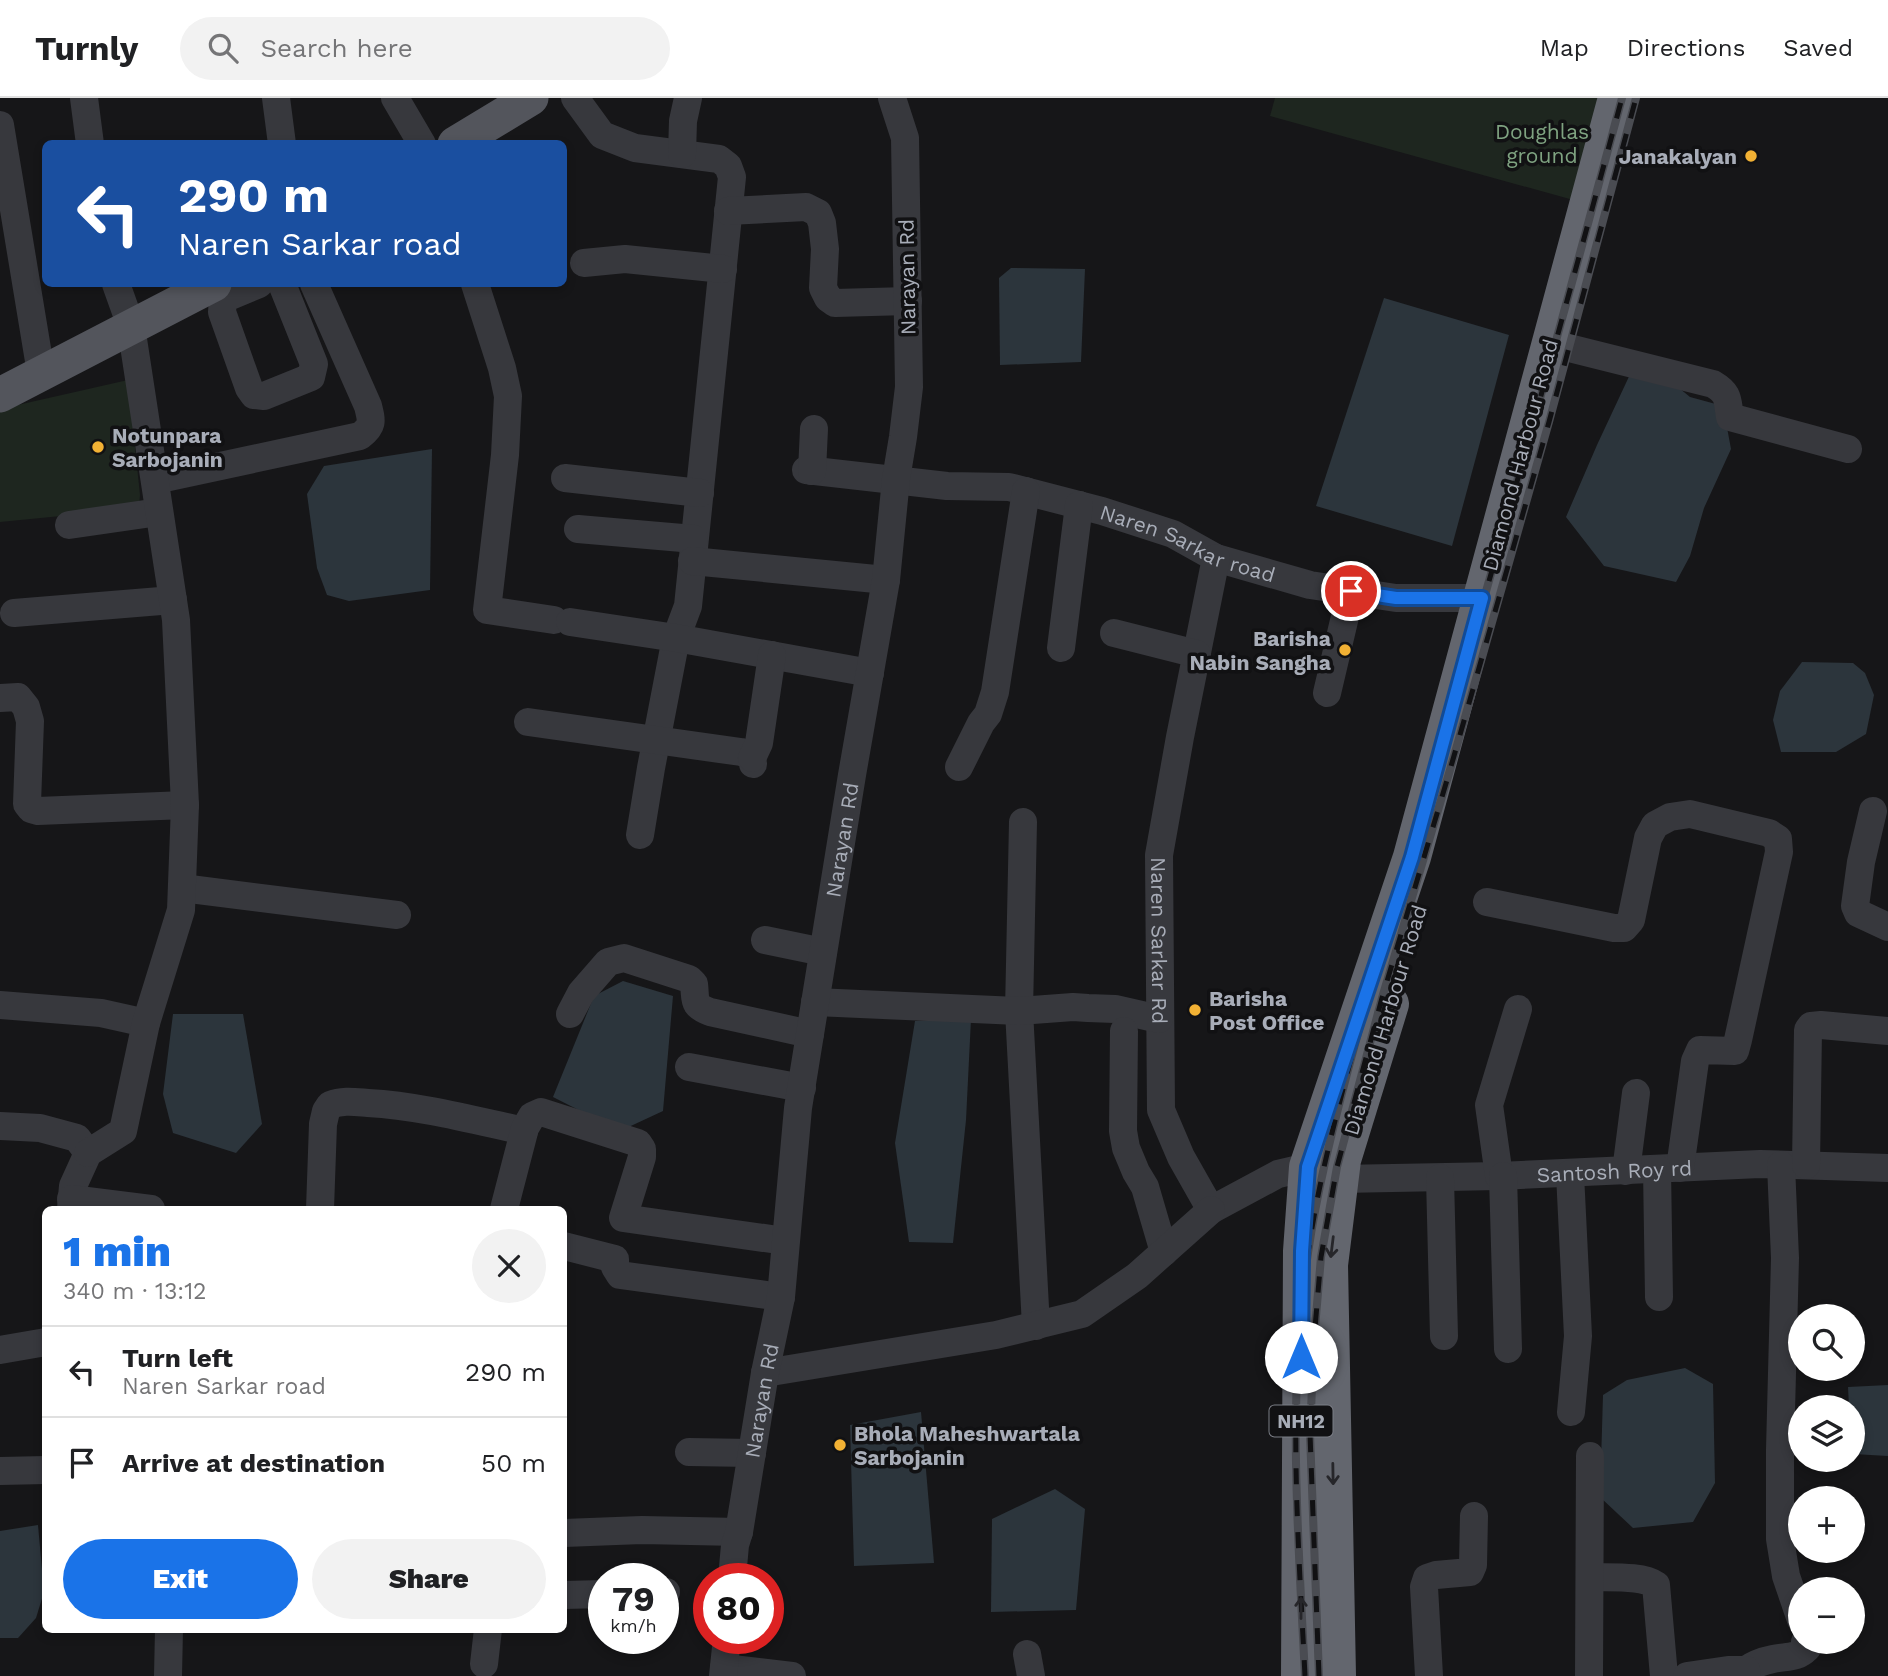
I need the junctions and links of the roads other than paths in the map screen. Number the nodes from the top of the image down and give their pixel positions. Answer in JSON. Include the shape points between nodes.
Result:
{"nodes":[{"id":1,"x":84,"y":98,"type":"edge"},
{"id":2,"x":276,"y":98,"type":"edge"},
{"id":3,"x":395,"y":98,"type":"edge"},
{"id":4,"x":531,"y":98,"type":"edge"},
{"id":5,"x":575,"y":98,"type":"edge"},
{"id":6,"x":688,"y":98,"type":"edge"},
{"id":7,"x":892,"y":98,"type":"edge"},
{"id":8,"x":1617,"y":98,"type":"edge"},
{"id":9,"x":1641,"y":98,"type":"edge"},
{"id":10,"x":0,"y":125,"type":"edge"},
{"id":11,"x":89,"y":140,"type":"edge"},
{"id":12,"x":281,"y":140,"type":"edge"},
{"id":13,"x":420,"y":140,"type":"edge"},
{"id":14,"x":462,"y":140,"type":"edge"},
{"id":15,"x":682,"y":154,"type":"junction"},
{"id":16,"x":728,"y":211,"type":"junction"},
{"id":17,"x":584,"y":263,"type":"dead end"},
{"id":18,"x":723,"y":269,"type":"junction"},
{"id":19,"x":117,"y":287,"type":"edge"},
{"id":20,"x":208,"y":287,"type":"edge"},
{"id":21,"x":252,"y":287,"type":"edge"},
{"id":22,"x":283,"y":287,"type":"edge"},
{"id":23,"x":315,"y":287,"type":"edge"},
{"id":24,"x":476,"y":287,"type":"edge"},
{"id":25,"x":908,"y":301,"type":"junction"},
{"id":26,"x":131,"y":326,"type":"junction"},
{"id":27,"x":1573,"y":349,"type":"junction"},
{"id":28,"x":41,"y":373,"type":"junction"},
{"id":29,"x":0,"y":395,"type":"edge"},
{"id":30,"x":814,"y":429,"type":"dead end"},
{"id":31,"x":1848,"y":449,"type":"dead end"},
{"id":32,"x":565,"y":478,"type":"dead end"},
{"id":33,"x":896,"y":479,"type":"junction"},
{"id":34,"x":155,"y":480,"type":"junction"},
{"id":35,"x":1026,"y":491,"type":"junction"},
{"id":36,"x":700,"y":493,"type":"junction"},
{"id":37,"x":1079,"y":505,"type":"junction"},
{"id":38,"x":159,"y":512,"type":"junction"},
{"id":39,"x":69,"y":525,"type":"dead end"},
{"id":40,"x":578,"y":529,"type":"dead end"},
{"id":41,"x":693,"y":550,"type":"junction"},
{"id":42,"x":1216,"y":558,"type":"junction"},
{"id":43,"x":886,"y":580,"type":"junction"},
{"id":44,"x":1351,"y":591,"type":"junction"},
{"id":45,"x":1482,"y":598,"type":"junction"},
{"id":46,"x":173,"y":600,"type":"junction"},
{"id":47,"x":14,"y":613,"type":"dead end"},
{"id":48,"x":1114,"y":633,"type":"dead end"},
{"id":49,"x":676,"y":638,"type":"junction"},
{"id":50,"x":1061,"y":648,"type":"dead end"},
{"id":51,"x":1197,"y":654,"type":"junction"},
{"id":52,"x":772,"y":655,"type":"junction"},
{"id":53,"x":870,"y":673,"type":"junction"},
{"id":54,"x":1327,"y":693,"type":"dead end"},
{"id":55,"x":0,"y":698,"type":"edge"},
{"id":56,"x":528,"y":722,"type":"dead end"},
{"id":57,"x":657,"y":740,"type":"junction"},
{"id":58,"x":959,"y":767,"type":"dead end"},
{"id":59,"x":185,"y":806,"type":"junction"},
{"id":60,"x":1873,"y":811,"type":"dead end"},
{"id":61,"x":1023,"y":822,"type":"dead end"},
{"id":62,"x":640,"y":835,"type":"dead end"},
{"id":63,"x":182,"y":888,"type":"junction"},
{"id":64,"x":1487,"y":902,"type":"dead end"},
{"id":65,"x":397,"y":915,"type":"dead end"},
{"id":66,"x":1888,"y":927,"type":"edge"},
{"id":67,"x":765,"y":940,"type":"dead end"},
{"id":68,"x":823,"y":952,"type":"junction"},
{"id":69,"x":1381,"y":990,"type":"junction"},
{"id":70,"x":815,"y":1002,"type":"junction"},
{"id":71,"x":0,"y":1005,"type":"edge"},
{"id":72,"x":1517,"y":1009,"type":"dead end"},
{"id":73,"x":1019,"y":1011,"type":"junction"},
{"id":74,"x":570,"y":1014,"type":"dead end"},
{"id":75,"x":1160,"y":1019,"type":"junction"},
{"id":76,"x":146,"y":1023,"type":"junction"},
{"id":77,"x":1124,"y":1031,"type":"dead end"},
{"id":78,"x":1888,"y":1031,"type":"edge"},
{"id":79,"x":810,"y":1034,"type":"junction"},
{"id":80,"x":689,"y":1067,"type":"dead end"},
{"id":81,"x":802,"y":1088,"type":"junction"},
{"id":82,"x":1636,"y":1093,"type":"dead end"},
{"id":83,"x":0,"y":1126,"type":"edge"},
{"id":84,"x":524,"y":1131,"type":"junction"},
{"id":85,"x":88,"y":1153,"type":"junction"},
{"id":86,"x":1793,"y":1165,"type":"junction"},
{"id":87,"x":1888,"y":1168,"type":"edge"},
{"id":88,"x":1669,"y":1169,"type":"junction"},
{"id":89,"x":1626,"y":1171,"type":"junction"},
{"id":90,"x":1324,"y":1173,"type":"junction"},
{"id":91,"x":1570,"y":1174,"type":"junction"},
{"id":92,"x":1501,"y":1176,"type":"junction"},
{"id":93,"x":1440,"y":1178,"type":"junction"},
{"id":94,"x":71,"y":1204,"type":"edge"},
{"id":95,"x":103,"y":1206,"type":"edge"},
{"id":96,"x":320,"y":1206,"type":"edge"},
{"id":97,"x":505,"y":1206,"type":"edge"},
{"id":98,"x":1211,"y":1210,"type":"junction"},
{"id":99,"x":623,"y":1218,"type":"junction"},
{"id":100,"x":785,"y":1241,"type":"junction"},
{"id":101,"x":567,"y":1247,"type":"edge"},
{"id":102,"x":1164,"y":1252,"type":"junction"},
{"id":103,"x":615,"y":1259,"type":"junction"},
{"id":104,"x":781,"y":1297,"type":"junction"},
{"id":105,"x":1659,"y":1297,"type":"dead end"},
{"id":106,"x":1036,"y":1326,"type":"junction"},
{"id":107,"x":1444,"y":1336,"type":"dead end"},
{"id":108,"x":42,"y":1343,"type":"edge"},
{"id":109,"x":1508,"y":1349,"type":"dead end"},
{"id":110,"x":0,"y":1350,"type":"edge"},
{"id":111,"x":765,"y":1373,"type":"junction"},
{"id":112,"x":1571,"y":1412,"type":"dead end"},
{"id":113,"x":689,"y":1452,"type":"dead end"},
{"id":114,"x":752,"y":1453,"type":"junction"},
{"id":115,"x":1590,"y":1456,"type":"dead end"},
{"id":116,"x":42,"y":1470,"type":"edge"},
{"id":117,"x":0,"y":1471,"type":"edge"},
{"id":118,"x":1474,"y":1516,"type":"dead end"},
{"id":119,"x":739,"y":1532,"type":"junction"},
{"id":120,"x":567,"y":1533,"type":"edge"},
{"id":121,"x":733,"y":1563,"type":"edge"},
{"id":122,"x":1590,"y":1577,"type":"junction"},
{"id":123,"x":1788,"y":1582,"type":"edge"},
{"id":124,"x":588,"y":1594,"type":"edge"},
{"id":125,"x":567,"y":1595,"type":"edge"},
{"id":126,"x":169,"y":1633,"type":"edge"},
{"id":127,"x":488,"y":1633,"type":"edge"},
{"id":128,"x":725,"y":1654,"type":"edge"},
{"id":129,"x":1801,"y":1654,"type":"edge"},
{"id":130,"x":484,"y":1664,"type":"dead end"},
{"id":131,"x":723,"y":1672,"type":"edge"},
{"id":132,"x":1746,"y":1673,"type":"edge"},
{"id":133,"x":167,"y":1676,"type":"edge"},
{"id":134,"x":792,"y":1676,"type":"edge"},
{"id":135,"x":1300,"y":1676,"type":"edge"},
{"id":136,"x":1337,"y":1676,"type":"edge"},
{"id":137,"x":1429,"y":1676,"type":"edge"},
{"id":138,"x":1589,"y":1676,"type":"edge"},
{"id":139,"x":1664,"y":1676,"type":"edge"},
{"id":140,"x":1687,"y":1676,"type":"edge"}],
"edges":[{"from":1,"to":11,"type":"street"},
{"from":2,"to":12,"type":"street"},
{"from":3,"to":13,"type":"street"},
{"from":4,"to":14,"type":"main road"},
{"from":5,"to":15,"type":"street","via":[[602,135],[635,148]]},
{"from":6,"to":15,"type":"street"},
{"from":7,"to":25,"type":"street","name":"Narayan Rd","via":[[905,138]]},
{"from":8,"to":45,"type":"highway","name":"Diamond Harbour Road","number":"NH12"},
{"from":9,"to":27,"type":"highway","name":"Diamond Harbour Road","number":"NH12"},
{"from":10,"to":28,"type":"street"},
{"from":15,"to":16,"type":"street","via":[[719,159],[728,166],[732,177]]},
{"from":16,"to":18,"type":"street"},
{"from":16,"to":25,"type":"street","via":[[806,207],[818,213],[822,223],[828,298],[835,303]]},
{"from":17,"to":18,"type":"street","via":[[625,259]]},
{"from":18,"to":36,"type":"street"},
{"from":19,"to":26,"type":"street"},
{"from":20,"to":26,"type":"main road"},
{"from":21,"to":22,"type":"street","via":[[223,299],[222,312],[248,388],[254,395],[264,396],[310,377],[313,370]]},
{"from":23,"to":34,"type":"street","via":[[368,407],[369,429],[360,436]]},
{"from":24,"to":49,"type":"street","via":[[508,396],[487,610]]},
{"from":25,"to":33,"type":"street","name":"Narayan Rd","via":[[909,387]]},
{"from":26,"to":28,"type":"main road"},
{"from":26,"to":34,"type":"street"},
{"from":27,"to":31,"type":"street","via":[[1713,384],[1728,399],[1730,417]]},
{"from":27,"to":69,"type":"highway","name":"Diamond Harbour Road","number":"NH12","via":[[1435,856]]},
{"from":28,"to":29,"type":"main road"},
{"from":30,"to":33,"type":"street","name":"Naren Sarkar road","via":[[809,470]]},
{"from":32,"to":36,"type":"street"},
{"from":33,"to":35,"type":"street","name":"Naren Sarkar road"},
{"from":33,"to":43,"type":"street","name":"Narayan Rd"},
{"from":34,"to":38,"type":"street"},
{"from":35,"to":37,"type":"street","name":"Naren Sarkar road"},
{"from":35,"to":58,"type":"street","via":[[995,692]]},
{"from":36,"to":41,"type":"street"},
{"from":37,"to":42,"type":"street","name":"Naren Sarkar road","via":[[1172,534]]},
{"from":37,"to":50,"type":"street"},
{"from":38,"to":39,"type":"street"},
{"from":38,"to":46,"type":"street"},
{"from":40,"to":41,"type":"street"},
{"from":41,"to":43,"type":"street"},
{"from":41,"to":49,"type":"street","via":[[688,606]]},
{"from":42,"to":44,"type":"street","name":"Naren Sarkar road","via":[[1310,585]]},
{"from":42,"to":51,"type":"street","name":"Naren Sarkar Rd"},
{"from":43,"to":53,"type":"street","name":"Narayan Rd"},
{"from":44,"to":45,"type":"street","name":"Naren Sarkar road","via":[[1396,598]]},
{"from":44,"to":54,"type":"street"},
{"from":45,"to":69,"type":"highway","name":"Diamond Harbour Road","number":"NH12"},
{"from":46,"to":47,"type":"street"},
{"from":46,"to":59,"type":"street"},
{"from":48,"to":51,"type":"street"},
{"from":49,"to":52,"type":"street"},
{"from":49,"to":57,"type":"street"},
{"from":51,"to":75,"type":"street","name":"Naren Sarkar Rd","via":[[1159,855]]},
{"from":52,"to":53,"type":"street"},
{"from":52,"to":57,"type":"street","via":[[753,761],[741,752]]},
{"from":53,"to":68,"type":"street","name":"Narayan Rd"},
{"from":55,"to":59,"type":"street","via":[[18,697],[30,721],[27,804],[31,809]]},
{"from":56,"to":57,"type":"street"},
{"from":57,"to":62,"type":"street"},
{"from":59,"to":63,"type":"street"},
{"from":60,"to":66,"type":"street","via":[[1855,906],[1858,913]]},
{"from":61,"to":73,"type":"street"},
{"from":63,"to":65,"type":"street"},
{"from":63,"to":76,"type":"street","via":[[181,910]]},
{"from":64,"to":88,"type":"street","via":[[1624,928],[1631,919],[1648,838],[1655,825],[1690,814],[1769,833],[1777,839],[1779,852],[1735,1051],[1700,1050]]},
{"from":67,"to":68,"type":"street"},
{"from":68,"to":70,"type":"street","name":"Narayan Rd"},
{"from":69,"to":90,"type":"highway","name":"Diamond Harbour Road","number":"NH12","via":[[1342,1160]]},
{"from":70,"to":73,"type":"street"},
{"from":70,"to":79,"type":"street","name":"Narayan Rd"},
{"from":71,"to":76,"type":"street","via":[[101,1013]]},
{"from":72,"to":92,"type":"street","via":[[1489,1105]]},
{"from":73,"to":75,"type":"street","via":[[1088,1007]]},
{"from":73,"to":106,"type":"street"},
{"from":74,"to":79,"type":"street","via":[[581,993],[608,962],[624,958],[689,979],[700,1008]]},
{"from":75,"to":98,"type":"street","name":"Naren Sarkar Rd","via":[[1161,1110]]},
{"from":76,"to":85,"type":"street","via":[[123,1131]]},
{"from":77,"to":102,"type":"street","via":[[1126,1148],[1145,1187]]},
{"from":78,"to":86,"type":"street","via":[[1821,1025],[1808,1030]]},
{"from":79,"to":81,"type":"street","name":"Narayan Rd"},
{"from":80,"to":81,"type":"street"},
{"from":81,"to":100,"type":"street","name":"Narayan Rd"},
{"from":82,"to":89,"type":"street"},
{"from":83,"to":85,"type":"street","via":[[40,1128],[76,1138]]},
{"from":84,"to":96,"type":"street","via":[[399,1105],[330,1105],[323,1124]]},
{"from":84,"to":97,"type":"street"},
{"from":84,"to":99,"type":"street","via":[[532,1116],[541,1112],[638,1143],[642,1157]]},
{"from":85,"to":94,"type":"street","via":[[73,1186]]},
{"from":86,"to":87,"type":"street","name":"Santosh Roy rd"},
{"from":86,"to":88,"type":"street","name":"Santosh Roy rd"},
{"from":86,"to":123,"type":"street","via":[[1785,1258],[1780,1450],[1780,1539]]},
{"from":88,"to":89,"type":"street","name":"Santosh Roy rd"},
{"from":88,"to":105,"type":"street"},
{"from":89,"to":91,"type":"street","name":"Santosh Roy rd"},
{"from":90,"to":93,"type":"street","name":"Santosh Roy rd"},
{"from":90,"to":98,"type":"street","via":[[1278,1174]]},
{"from":135,"to":90,"type":"highway","name":"Diamond Harbour Road","number":"NH12","one_way":true,"via":[[1302,1251]]},
{"from":90,"to":136,"type":"highway","name":"Diamond Harbour Road","number":"NH12","one_way":true},
{"from":91,"to":92,"type":"street","name":"Santosh Roy rd"},
{"from":91,"to":112,"type":"street","via":[[1578,1336]]},
{"from":92,"to":93,"type":"street","name":"Santosh Roy rd"},
{"from":92,"to":109,"type":"street"},
{"from":93,"to":107,"type":"street"},
{"from":94,"to":95,"type":"street"},
{"from":98,"to":102,"type":"street"},
{"from":99,"to":100,"type":"street"},
{"from":99,"to":103,"type":"street"},
{"from":100,"to":104,"type":"street","name":"Narayan Rd"},
{"from":101,"to":103,"type":"street"},
{"from":102,"to":106,"type":"street","via":[[1082,1314]]},
{"from":103,"to":104,"type":"street","via":[[620,1275]]},
{"from":104,"to":111,"type":"street","name":"Narayan Rd"},
{"from":106,"to":111,"type":"street"},
{"from":108,"to":110,"type":"street"},
{"from":111,"to":114,"type":"street","name":"Narayan Rd"},
{"from":113,"to":114,"type":"street"},
{"from":114,"to":119,"type":"street","name":"Narayan Rd"},
{"from":115,"to":122,"type":"street"},
{"from":116,"to":117,"type":"street"},
{"from":118,"to":137,"type":"street","via":[[1470,1572],[1436,1575],[1427,1578],[1424,1587]]},
{"from":119,"to":120,"type":"street"},
{"from":119,"to":121,"type":"street","name":"Narayan Rd"},
{"from":122,"to":138,"type":"street"},
{"from":122,"to":139,"type":"street","via":[[1654,1583]]},
{"from":124,"to":125,"type":"street"},
{"from":126,"to":133,"type":"street"},
{"from":127,"to":130,"type":"street"},
{"from":128,"to":131,"type":"street"},
{"from":129,"to":132,"type":"street","via":[[1755,1664]]},
{"from":131,"to":134,"type":"street"},
{"from":132,"to":140,"type":"street","via":[[1728,1670]]}]}
